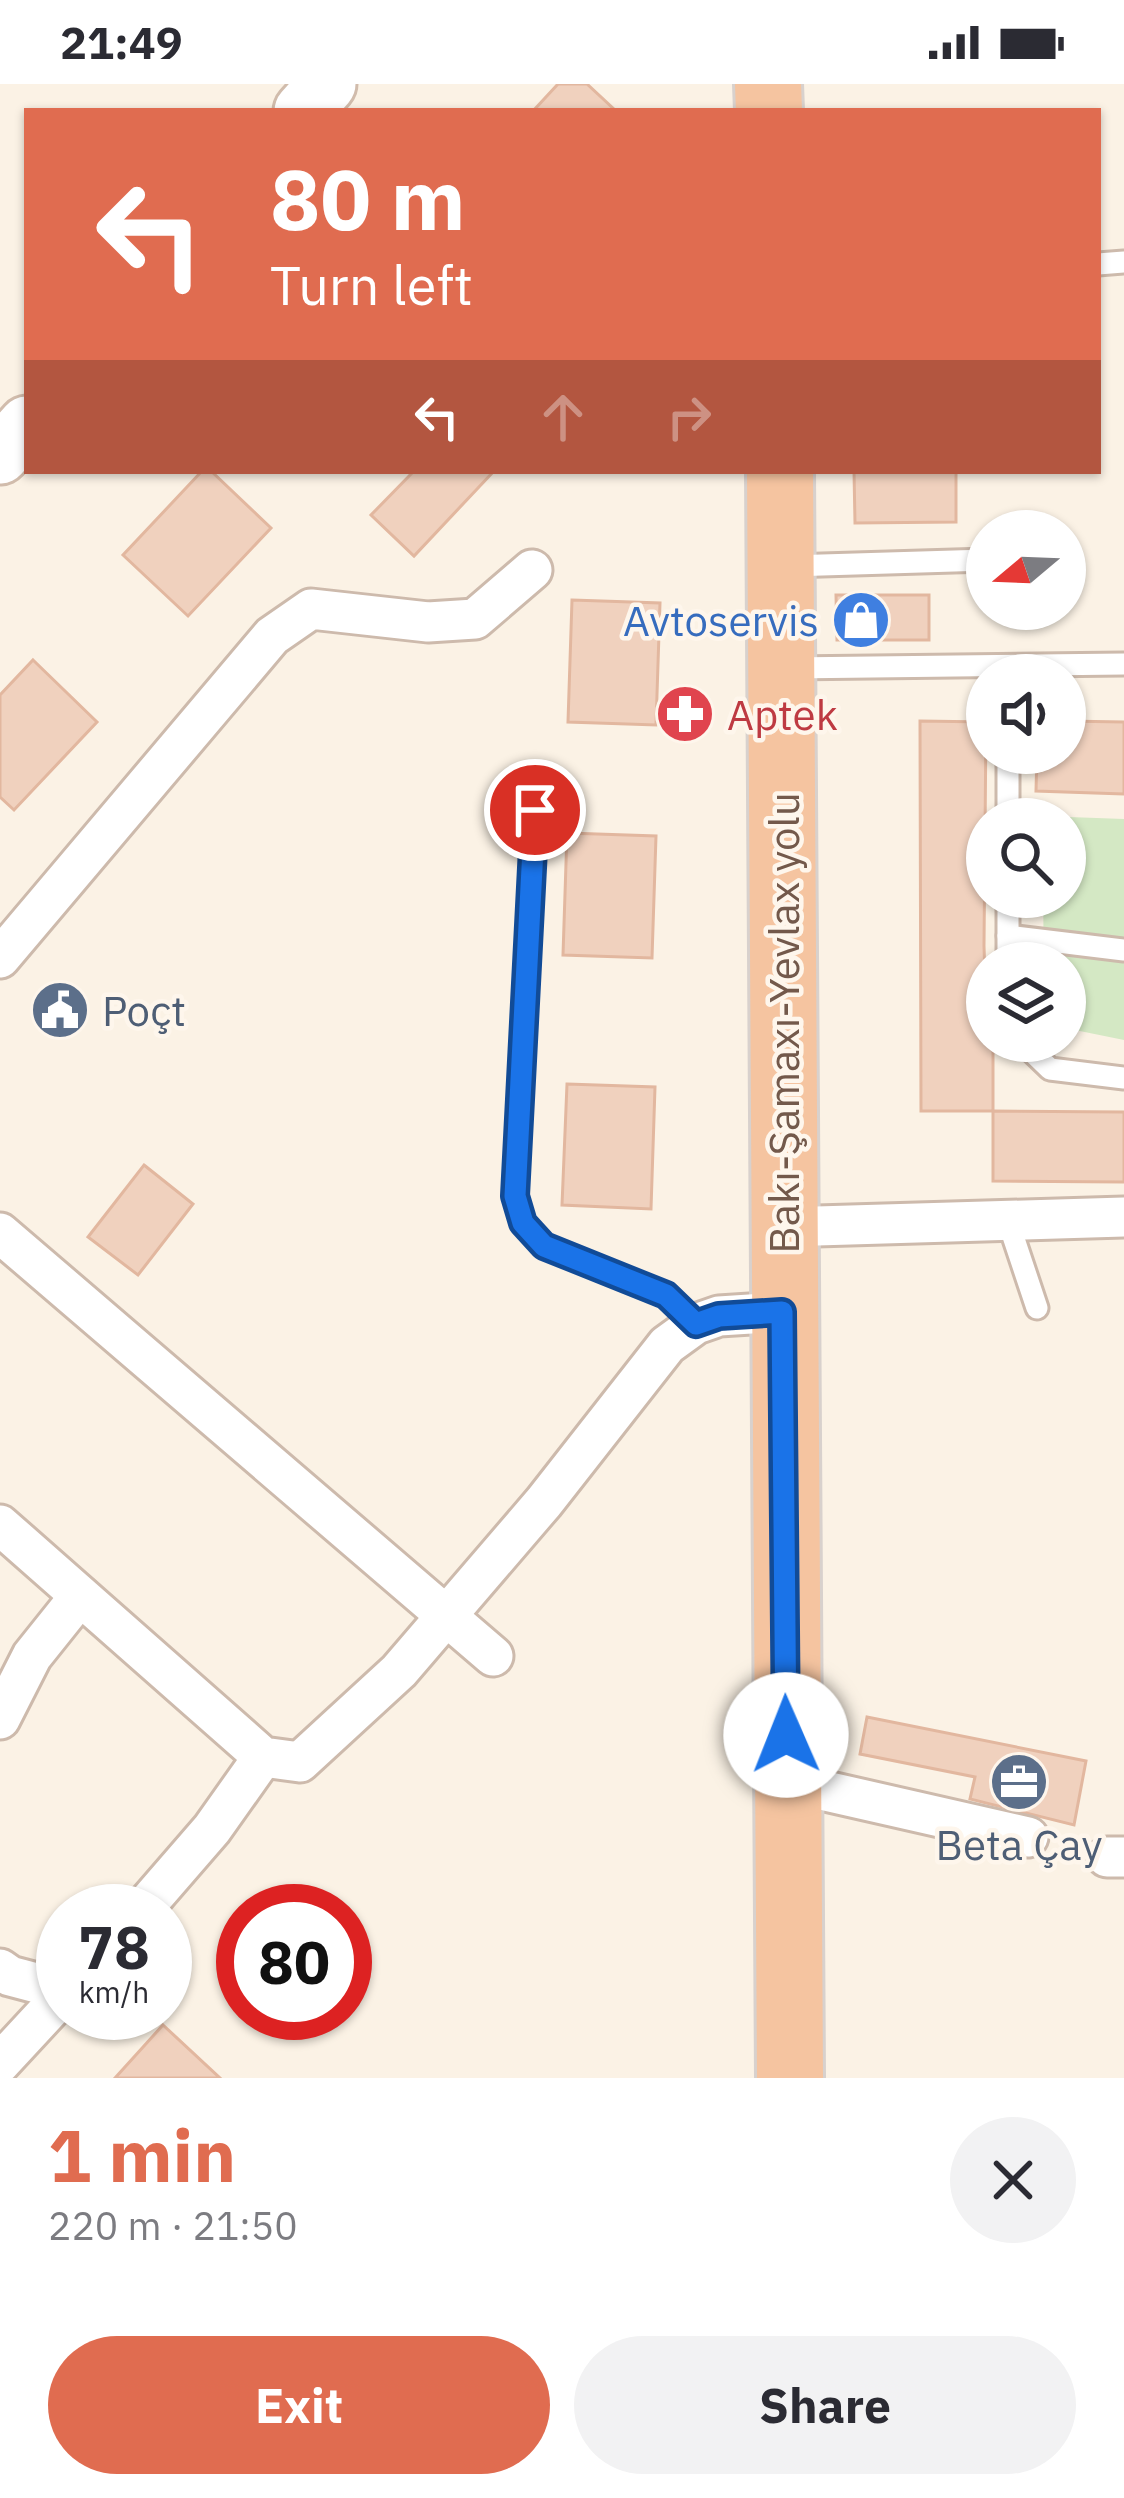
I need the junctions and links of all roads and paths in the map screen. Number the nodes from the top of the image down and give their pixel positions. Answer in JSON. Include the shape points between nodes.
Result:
{"nodes":[{"id":1,"x":327,"y":84,"type":"edge"},
{"id":2,"x":306,"y":108,"type":"edge"},
{"id":3,"x":24,"y":427,"type":"edge"},
{"id":4,"x":0,"y":455,"type":"edge"},
{"id":5,"x":780,"y":474,"type":"edge"},
{"id":6,"x":966,"y":561,"type":"edge"},
{"id":7,"x":782,"y":566,"type":"junction"},
{"id":8,"x":532,"y":570,"type":"dead end"},
{"id":9,"x":1124,"y":664,"type":"edge"},
{"id":10,"x":1086,"y":666,"type":"edge"},
{"id":11,"x":782,"y":668,"type":"junction"},
{"id":12,"x":966,"y":670,"type":"edge"},
{"id":13,"x":535,"y":810,"type":"dead end"},
{"id":14,"x":1008,"y":918,"type":"edge"},
{"id":15,"x":1008,"y":937,"type":"junction"},
{"id":16,"x":1008,"y":942,"type":"edge"},
{"id":17,"x":1124,"y":950,"type":"edge"},
{"id":18,"x":0,"y":958,"type":"edge"},
{"id":19,"x":1043,"y":1062,"type":"edge"},
{"id":20,"x":1124,"y":1078,"type":"edge"},
{"id":21,"x":1124,"y":1217,"type":"edge"},
{"id":22,"x":1008,"y":1221,"type":"junction"},
{"id":23,"x":783,"y":1227,"type":"junction"},
{"id":24,"x":0,"y":1233,"type":"edge"},
{"id":25,"x":1036,"y":1308,"type":"dead end"},
{"id":26,"x":782,"y":1312,"type":"junction"},
{"id":27,"x":696,"y":1324,"type":"junction"},
{"id":28,"x":0,"y":1525,"type":"edge"},
{"id":29,"x":80,"y":1596,"type":"junction"},
{"id":30,"x":446,"y":1617,"type":"junction"},
{"id":31,"x":493,"y":1656,"type":"dead end"},
{"id":32,"x":0,"y":1719,"type":"edge"},
{"id":33,"x":263,"y":1756,"type":"junction"},
{"id":34,"x":786,"y":1782,"type":"junction"},
{"id":35,"x":1028,"y":1837,"type":"dead end"},
{"id":36,"x":164,"y":1884,"type":"edge"},
{"id":37,"x":0,"y":1969,"type":"edge"},
{"id":38,"x":36,"y":1984,"type":"edge"},
{"id":39,"x":36,"y":2023,"type":"edge"},
{"id":40,"x":0,"y":2063,"type":"edge"},
{"id":41,"x":790,"y":2078,"type":"edge"}],
"edges":[{"from":1,"to":2,"type":"main road"},
{"from":3,"to":4,"type":"main road"},
{"from":5,"to":7,"type":"highway","name":"Bakı-Şamaxı-Yevlax yolu"},
{"from":6,"to":7,"type":"lane"},
{"from":7,"to":11,"type":"highway","name":"Bakı-Şamaxı-Yevlax yolu"},
{"from":8,"to":18,"type":"street","via":[[476,619],[310,609],[272,636]]},
{"from":9,"to":10,"type":"lane"},
{"from":11,"to":12,"type":"lane"},
{"from":11,"to":23,"type":"highway","name":"Bakı-Şamaxı-Yevlax yolu"},
{"from":13,"to":27,"type":"lane","via":[[515,1196],[523,1223],[544,1246],[666,1295]]},
{"from":14,"to":15,"type":"lane"},
{"from":15,"to":16,"type":"lane"},
{"from":15,"to":17,"type":"lane"},
{"from":19,"to":20,"type":"lane"},
{"from":21,"to":22,"type":"street"},
{"from":22,"to":23,"type":"street"},
{"from":22,"to":25,"type":"lane"},
{"from":23,"to":26,"type":"highway","name":"Bakı-Şamaxı-Yevlax yolu"},
{"from":24,"to":30,"type":"street"},
{"from":26,"to":27,"type":"street"},
{"from":26,"to":34,"type":"highway","name":"Bakı-Şamaxı-Yevlax yolu"},
{"from":27,"to":30,"type":"street","via":[[668,1345]]},
{"from":28,"to":29,"type":"street"},
{"from":29,"to":32,"type":"street","via":[[32,1656]]},
{"from":29,"to":33,"type":"street"},
{"from":30,"to":31,"type":"street"},
{"from":30,"to":33,"type":"street","via":[[314,1752],[288,1763]]},
{"from":33,"to":36,"type":"street"},
{"from":34,"to":35,"type":"street"},
{"from":34,"to":41,"type":"highway","name":"Bakı-Şamaxı-Yevlax yolu"},
{"from":37,"to":38,"type":"street"},
{"from":39,"to":40,"type":"street"}]}
